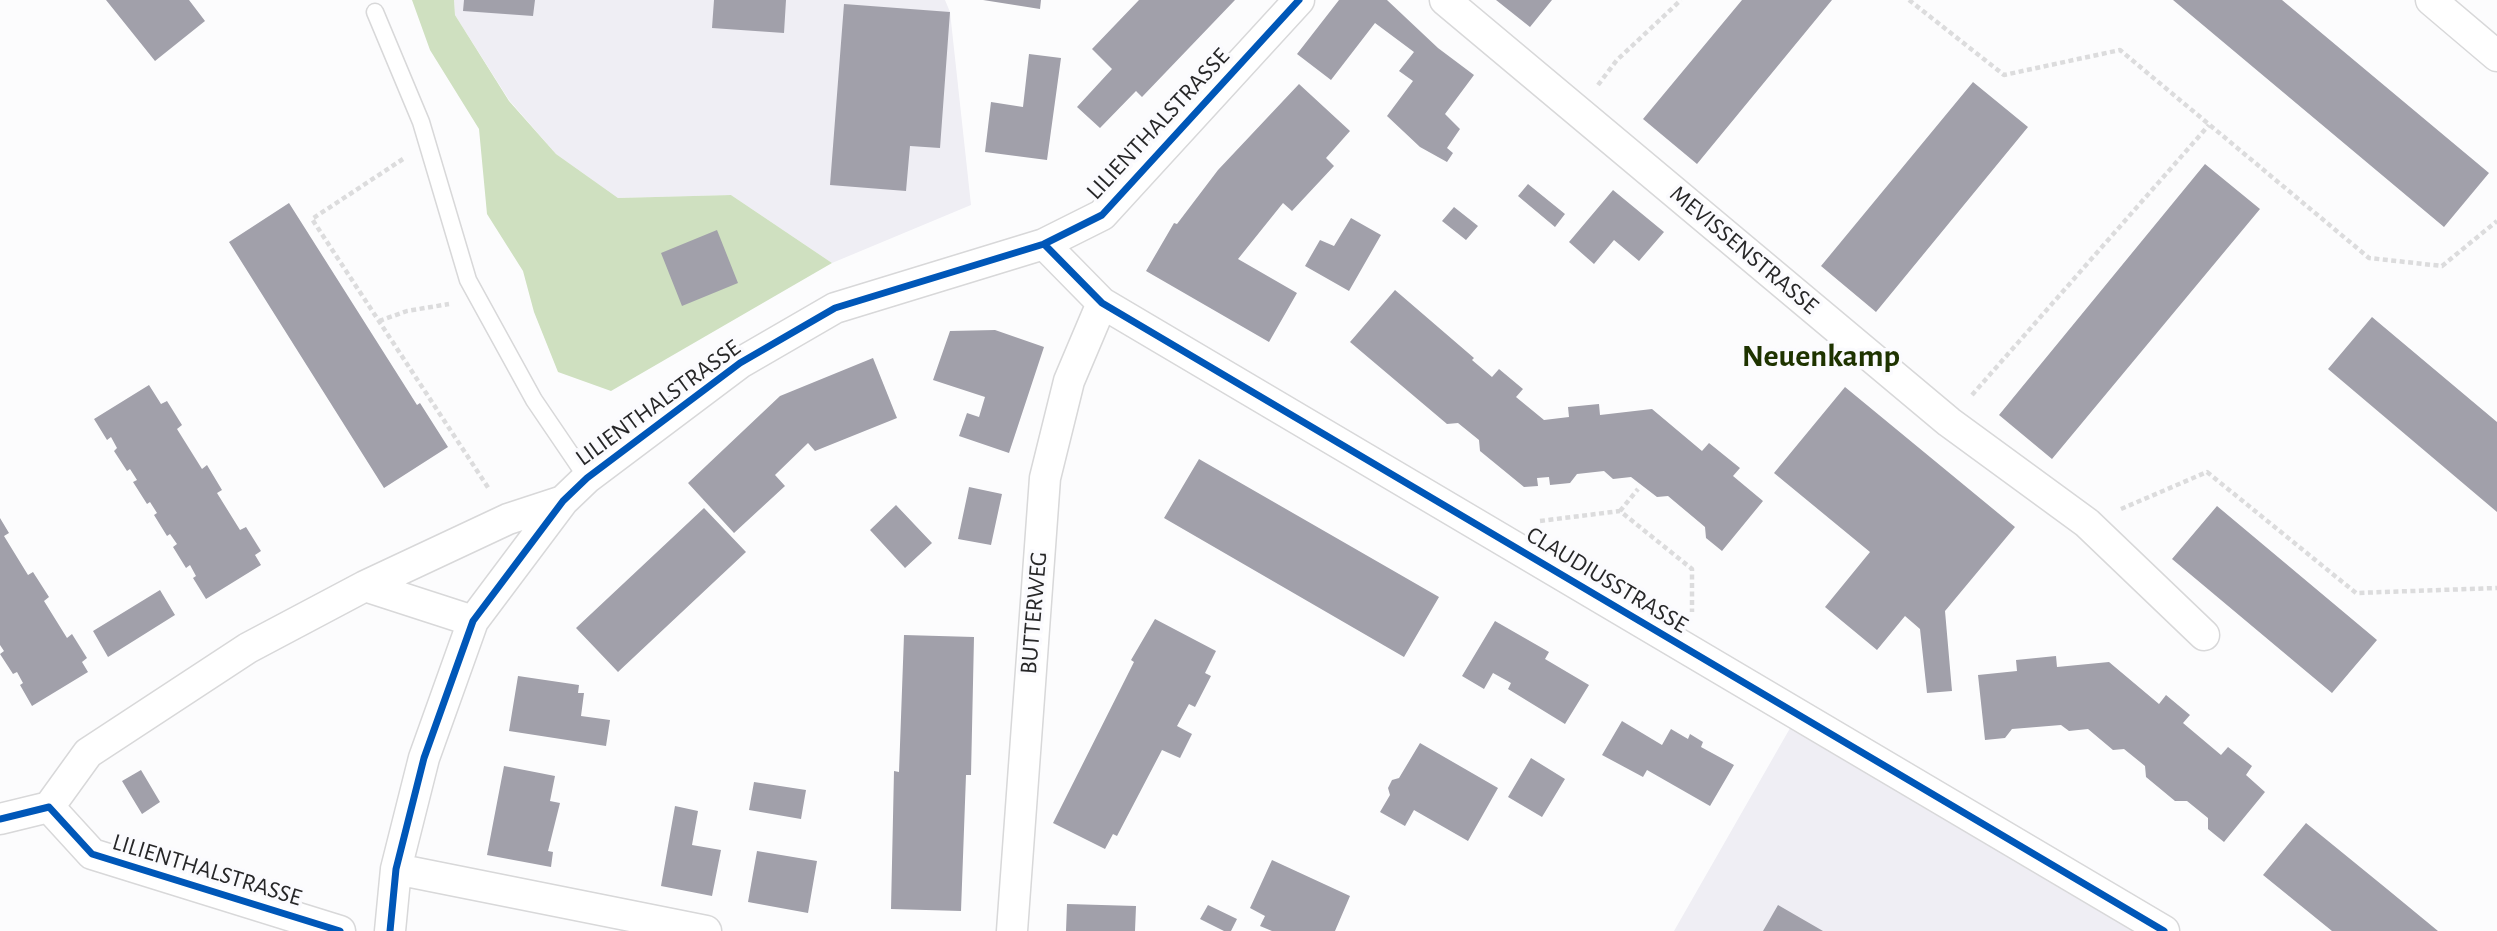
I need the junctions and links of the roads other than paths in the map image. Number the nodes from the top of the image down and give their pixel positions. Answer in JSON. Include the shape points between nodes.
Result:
{"nodes":[{"id":1,"x":1299,"y":0,"type":"edge"},
{"id":2,"x":1445,"y":0,"type":"edge"},
{"id":3,"x":2431,"y":0,"type":"edge"},
{"id":4,"x":375,"y":12,"type":"dead end"},
{"id":5,"x":2497,"y":56,"type":"edge"},
{"id":6,"x":1044,"y":244,"type":"junction"},
{"id":7,"x":1101,"y":303,"type":"junction"},
{"id":8,"x":587,"y":478,"type":"junction"},
{"id":9,"x":563,"y":501,"type":"junction"},
{"id":10,"x":365,"y":586,"type":"junction"},
{"id":11,"x":473,"y":621,"type":"junction"},
{"id":12,"x":2204,"y":635,"type":"dead end"},
{"id":13,"x":49,"y":807,"type":"junction"},
{"id":14,"x":0,"y":819,"type":"edge"},
{"id":15,"x":396,"y":869,"type":"junction"},
{"id":16,"x":340,"y":931,"type":"edge"},
{"id":17,"x":390,"y":931,"type":"edge"},
{"id":18,"x":706,"y":931,"type":"edge"},
{"id":19,"x":1012,"y":931,"type":"edge"},
{"id":20,"x":2164,"y":931,"type":"edge"}],
"edges":[{"from":1,"to":6,"type":"street","name":"LILIENTHALSTRASSE","via":[[1101,215]]},
{"from":2,"to":12,"type":"street","name":"MEVISSENSTRASSE","via":[[1949,422],[2087,523]]},
{"from":3,"to":5,"type":"street"},
{"from":4,"to":8,"type":"lane","via":[[421,122],[468,280],[534,400]]},
{"from":6,"to":7,"type":"street","name":"CLAUDIUSSTRASSE"},
{"from":6,"to":8,"type":"street","name":"LILIENTHALSTRASSE","via":[[835,309],[740,363]]},
{"from":7,"to":19,"type":"street","name":"BUTTERWEG","via":[[1069,381],[1045,478]]},
{"from":7,"to":20,"type":"street","name":"CLAUDIUSSTRASSE"},
{"from":8,"to":9,"type":"street","name":"LILIENTHALSTRASSE"},
{"from":9,"to":10,"type":"street","name":"LILIENTHALSTRASSE","via":[[509,519]]},
{"from":9,"to":11,"type":"street","name":"LILIENTHALSTRASSE"},
{"from":10,"to":11,"type":"street"},
{"from":10,"to":13,"type":"street","name":"LILIENTHALSTRASSE","via":[[248,648],[88,753]]},
{"from":11,"to":15,"type":"street","name":"LILIENTHALSTRASSE","via":[[424,758]]},
{"from":13,"to":14,"type":"street"},
{"from":13,"to":16,"type":"street","name":"LILIENTHALSTRASSE","via":[[92,854]]},
{"from":15,"to":17,"type":"street","name":"LILIENTHALSTRASSE"},
{"from":15,"to":18,"type":"street"}]}
